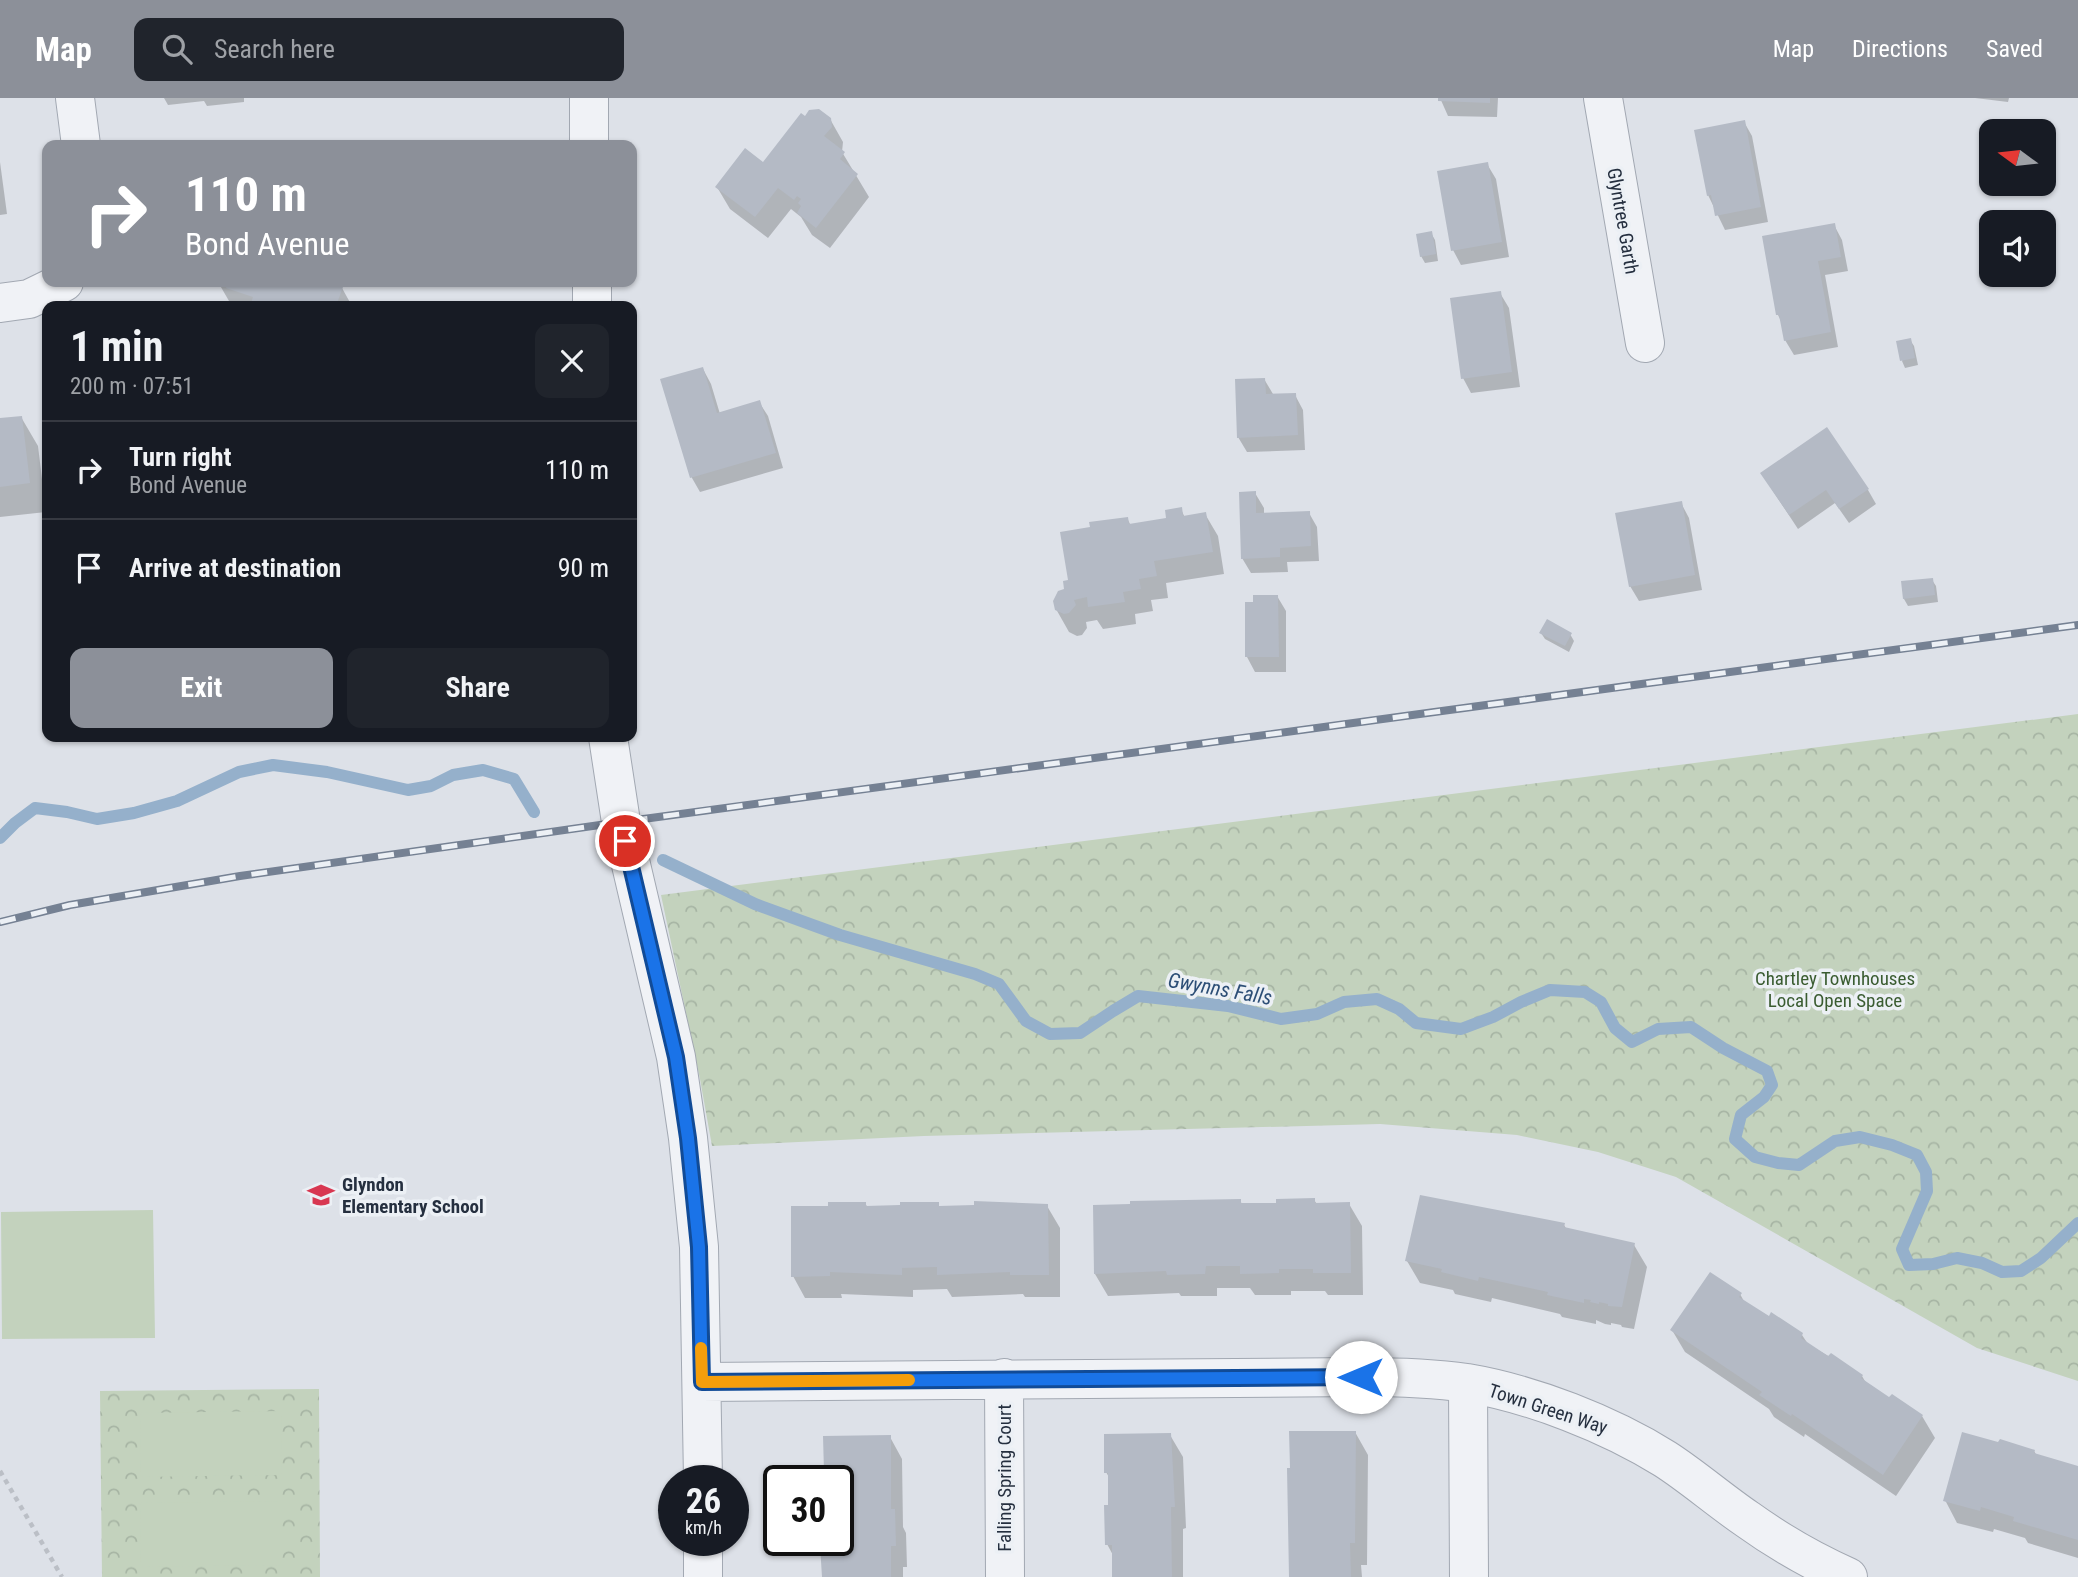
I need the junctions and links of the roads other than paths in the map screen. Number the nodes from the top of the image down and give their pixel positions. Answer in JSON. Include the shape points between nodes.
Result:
{"nodes":[{"id":1,"x":75,"y":98,"type":"edge"},
{"id":2,"x":589,"y":98,"type":"edge"},
{"id":3,"x":1603,"y":98,"type":"edge"},
{"id":4,"x":80,"y":140,"type":"edge"},
{"id":5,"x":589,"y":140,"type":"edge"},
{"id":6,"x":54,"y":287,"type":"edge"},
{"id":7,"x":0,"y":303,"type":"edge"},
{"id":8,"x":1644,"y":343,"type":"dead end"},
{"id":9,"x":609,"y":742,"type":"edge"},
{"id":10,"x":1004,"y":1378,"type":"junction"},
{"id":11,"x":702,"y":1382,"type":"junction"},
{"id":12,"x":1468,"y":1384,"type":"junction"},
{"id":13,"x":703,"y":1465,"type":"edge"},
{"id":14,"x":703,"y":1556,"type":"edge"},
{"id":15,"x":703,"y":1577,"type":"edge"},
{"id":16,"x":1004,"y":1577,"type":"edge"},
{"id":17,"x":1469,"y":1577,"type":"edge"},
{"id":18,"x":1848,"y":1577,"type":"edge"}],
"edges":[{"from":1,"to":4,"type":"street"},
{"from":2,"to":5,"type":"street"},
{"from":3,"to":8,"type":"street","name":"Glyntree Garth"},
{"from":6,"to":7,"type":"street","via":[[29,299]]},
{"from":9,"to":11,"type":"street","via":[[621,822],[678,1070],[688,1138],[699,1247]]},
{"from":10,"to":11,"type":"street","name":"Town Green Way"},
{"from":10,"to":12,"type":"street","name":"Town Green Way","via":[[1361,1377]]},
{"from":10,"to":16,"type":"street","name":"Falling Spring Court"},
{"from":11,"to":13,"type":"street"},
{"from":12,"to":17,"type":"street"},
{"from":12,"to":18,"type":"street","name":"Town Green Way","via":[[1523,1397],[1616,1432],[1666,1460],[1798,1553]]},
{"from":14,"to":15,"type":"street"}]}
